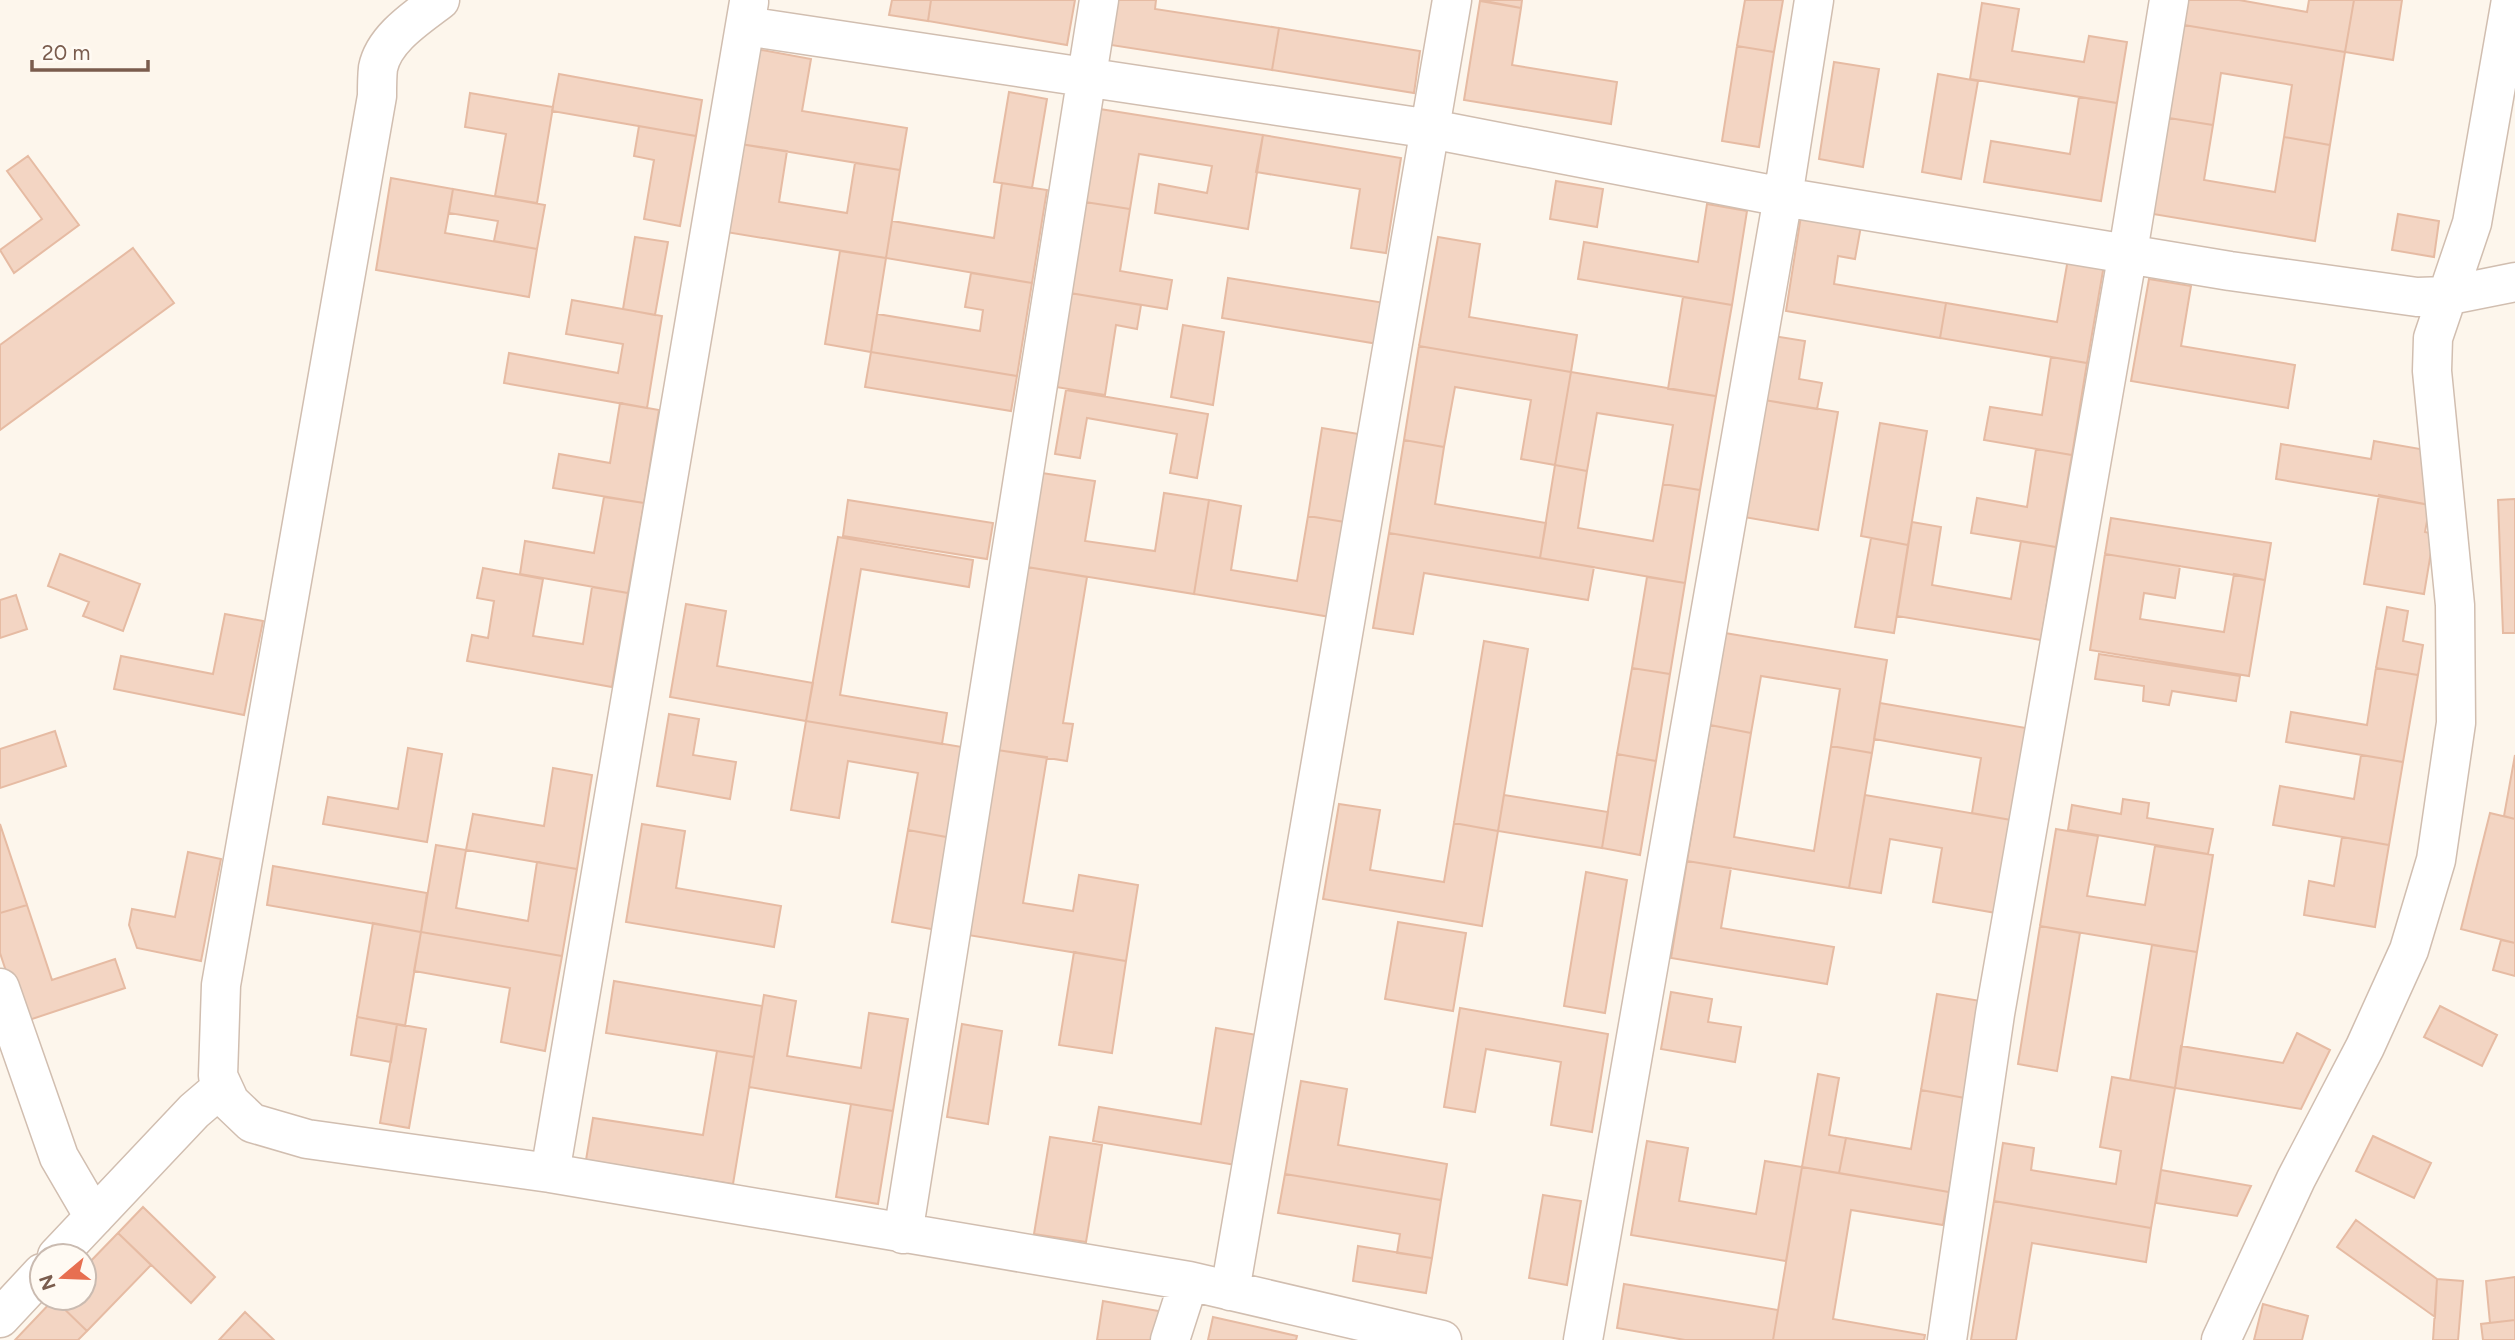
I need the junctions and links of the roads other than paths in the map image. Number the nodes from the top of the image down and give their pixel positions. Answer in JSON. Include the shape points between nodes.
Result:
{"nodes":[{"id":1,"x":440,"y":0,"type":"edge"},
{"id":2,"x":1099,"y":0,"type":"edge"},
{"id":3,"x":1452,"y":0,"type":"edge"},
{"id":4,"x":1814,"y":0,"type":"edge"},
{"id":5,"x":2169,"y":0,"type":"edge"},
{"id":6,"x":2511,"y":0,"type":"edge"},
{"id":7,"x":747,"y":13,"type":"edge"},
{"id":8,"x":1087,"y":76,"type":"junction"},
{"id":9,"x":1431,"y":129,"type":"junction"},
{"id":10,"x":1783,"y":197,"type":"junction"},
{"id":11,"x":2128,"y":253,"type":"junction"},
{"id":12,"x":2515,"y":282,"type":"edge"},
{"id":13,"x":2446,"y":296,"type":"junction"},
{"id":14,"x":0,"y":988,"type":"edge"},
{"id":15,"x":222,"y":1087,"type":"junction"},
{"id":16,"x":550,"y":1173,"type":"junction"},
{"id":17,"x":94,"y":1217,"type":"junction"},
{"id":18,"x":903,"y":1234,"type":"junction"},
{"id":19,"x":71,"y":1242,"type":"edge"},
{"id":20,"x":1189,"y":1282,"type":"junction"},
{"id":21,"x":28,"y":1288,"type":"edge"},
{"id":22,"x":1230,"y":1291,"type":"junction"},
{"id":23,"x":0,"y":1318,"type":"edge"},
{"id":24,"x":1170,"y":1340,"type":"edge"},
{"id":25,"x":1442,"y":1340,"type":"edge"},
{"id":26,"x":1583,"y":1340,"type":"edge"},
{"id":27,"x":1947,"y":1340,"type":"edge"},
{"id":28,"x":2221,"y":1340,"type":"edge"}],
"edges":[{"from":1,"to":15,"type":"street","via":[[386,48],[378,67],[344,292],[220,985],[218,1076]]},
{"from":2,"to":8,"type":"street"},
{"from":3,"to":9,"type":"street"},
{"from":4,"to":10,"type":"street"},
{"from":5,"to":11,"type":"street"},
{"from":6,"to":13,"type":"street","via":[[2472,223]]},
{"from":7,"to":8,"type":"street"},
{"from":7,"to":16,"type":"street"},
{"from":8,"to":9,"type":"street"},
{"from":8,"to":18,"type":"street"},
{"from":9,"to":10,"type":"street"},
{"from":9,"to":22,"type":"street"},
{"from":10,"to":11,"type":"street"},
{"from":10,"to":26,"type":"street"},
{"from":11,"to":13,"type":"street","via":[[2417,297]]},
{"from":11,"to":27,"type":"street","via":[[1995,1014]]},
{"from":12,"to":13,"type":"street"},
{"from":13,"to":28,"type":"street","via":[[2433,338],[2432,371],[2455,605],[2456,723],[2436,860],[2409,950]]},
{"from":14,"to":17,"type":"street","via":[[58,1157]]},
{"from":15,"to":16,"type":"street","via":[[252,1123],[307,1139]]},
{"from":15,"to":17,"type":"street"},
{"from":16,"to":18,"type":"street"},
{"from":17,"to":19,"type":"street"},
{"from":18,"to":20,"type":"street"},
{"from":20,"to":22,"type":"street"},
{"from":20,"to":24,"type":"street"},
{"from":21,"to":23,"type":"street"},
{"from":22,"to":25,"type":"street"}]}
